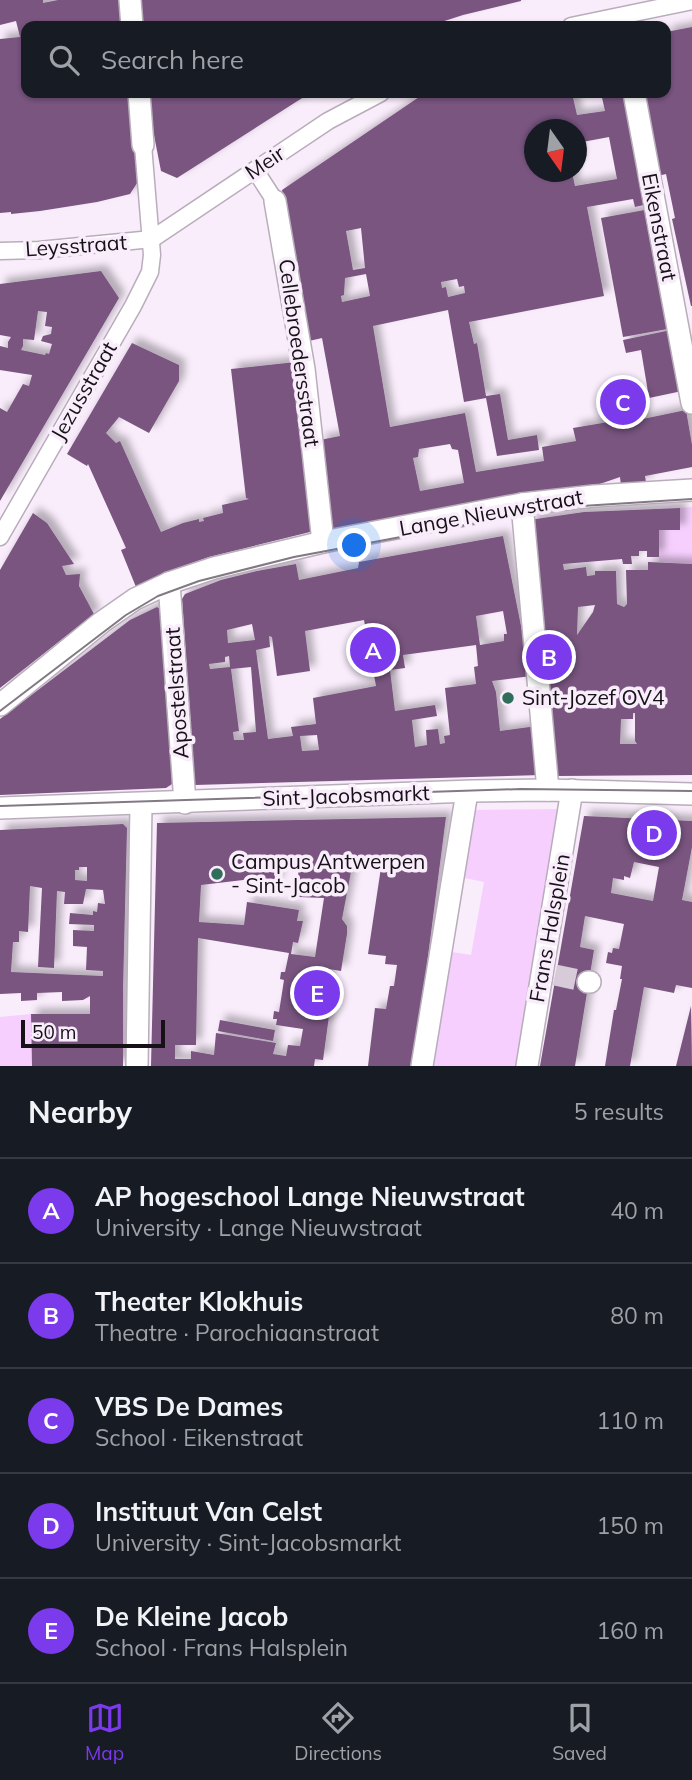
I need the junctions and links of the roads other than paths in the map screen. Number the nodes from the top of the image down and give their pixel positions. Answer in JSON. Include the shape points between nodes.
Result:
{"nodes":[{"id":1,"x":130,"y":0,"type":"edge"},
{"id":2,"x":611,"y":0,"type":"edge"},
{"id":3,"x":692,"y":1,"type":"edge"},
{"id":4,"x":132,"y":21,"type":"edge"},
{"id":5,"x":619,"y":21,"type":"edge"},
{"id":6,"x":139,"y":98,"type":"edge"},
{"id":7,"x":372,"y":98,"type":"edge"},
{"id":8,"x":635,"y":98,"type":"edge"},
{"id":9,"x":143,"y":145,"type":"joint"},
{"id":10,"x":255,"y":170,"type":"junction"},
{"id":11,"x":275,"y":201,"type":"joint"},
{"id":12,"x":152,"y":239,"type":"junction"},
{"id":13,"x":0,"y":250,"type":"edge"},
{"id":14,"x":692,"y":404,"type":"edge"},
{"id":15,"x":692,"y":490,"type":"edge"},
{"id":16,"x":522,"y":505,"type":"junction"},
{"id":17,"x":0,"y":537,"type":"edge"},
{"id":18,"x":323,"y":542,"type":"junction"},
{"id":19,"x":169,"y":583,"type":"junction"},
{"id":20,"x":0,"y":705,"type":"edge"},
{"id":21,"x":548,"y":790,"type":"junction"},
{"id":22,"x":572,"y":790,"type":"junction"},
{"id":23,"x":467,"y":792,"type":"junction"},
{"id":24,"x":692,"y":794,"type":"edge"},
{"id":25,"x":185,"y":803,"type":"junction"},
{"id":26,"x":141,"y":804,"type":"junction"},
{"id":27,"x":0,"y":808,"type":"edge"},
{"id":28,"x":137,"y":1066,"type":"edge"},
{"id":29,"x":422,"y":1066,"type":"edge"},
{"id":30,"x":527,"y":1066,"type":"edge"}],
"edges":[{"from":1,"to":4,"type":"street"},
{"from":2,"to":5,"type":"street"},
{"from":3,"to":5,"type":"street"},
{"from":6,"to":9,"type":"street"},
{"from":7,"to":10,"type":"street","name":"Meir"},
{"from":8,"to":14,"type":"street","name":"Eikenstraat"},
{"from":9,"to":12,"type":"street","name":"Jezusstraat"},
{"from":10,"to":11,"type":"street","name":"Cellebroedersstraat"},
{"from":10,"to":12,"type":"street","name":"Meir"},
{"from":11,"to":18,"type":"street","name":"Cellebroedersstraat","via":[[304,369]]},
{"from":12,"to":13,"type":"street","name":"Leysstraat"},
{"from":12,"to":17,"type":"street","name":"Jezusstraat","via":[[150,272],[143,289]]},
{"from":15,"to":16,"type":"street","name":"Lange Nieuwstraat"},
{"from":16,"to":18,"type":"street","name":"Lange Nieuwstraat"},
{"from":16,"to":21,"type":"street"},
{"from":18,"to":19,"type":"street","name":"Lange Nieuwstraat","via":[[234,562]]},
{"from":19,"to":20,"type":"street","name":"Lange Nieuwstraat","via":[[102,622]]},
{"from":19,"to":25,"type":"street","name":"Apostelstraat"},
{"from":21,"to":22,"type":"street","name":"Sint-Jacobsmarkt"},
{"from":21,"to":23,"type":"street","name":"Sint-Jacobsmarkt"},
{"from":22,"to":24,"type":"street","name":"Sint-Jacobsmarkt"},
{"from":22,"to":30,"type":"street","name":"Frans Halsplein","via":[[549,974]]},
{"from":23,"to":25,"type":"street","name":"Sint-Jacobsmarkt"},
{"from":23,"to":29,"type":"street"},
{"from":25,"to":26,"type":"street","name":"Sint-Jacobsmarkt"},
{"from":26,"to":27,"type":"street","name":"Sint-Jacobsmarkt"},
{"from":26,"to":28,"type":"street"}]}
